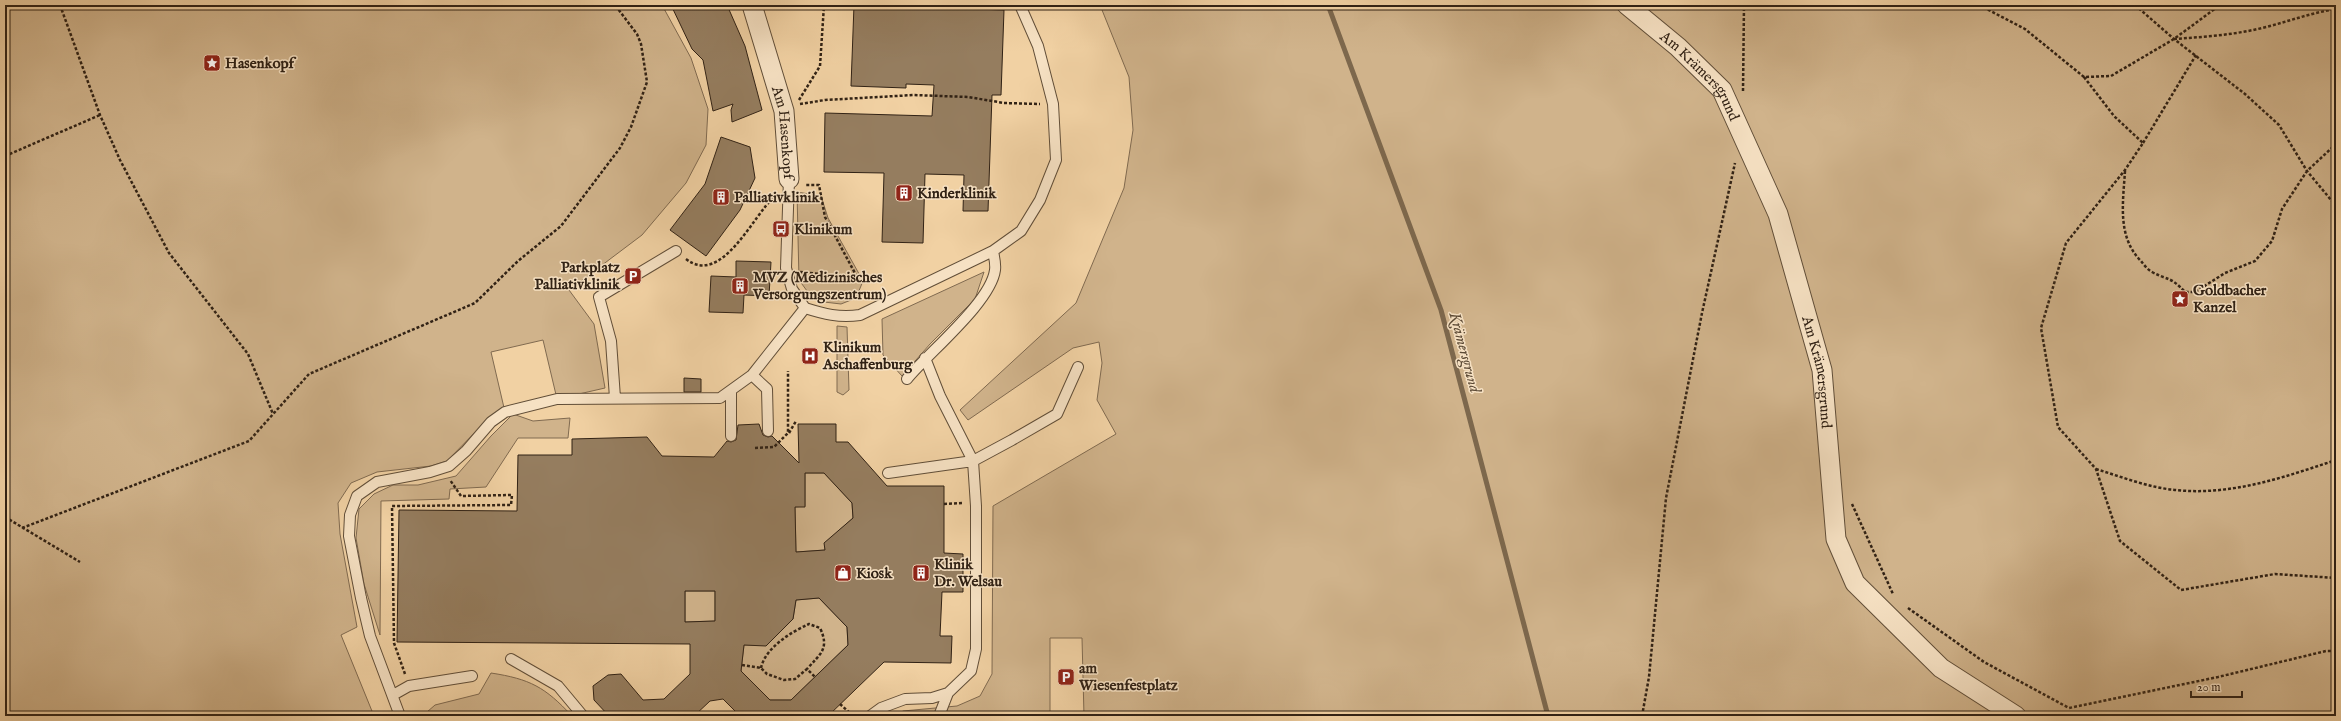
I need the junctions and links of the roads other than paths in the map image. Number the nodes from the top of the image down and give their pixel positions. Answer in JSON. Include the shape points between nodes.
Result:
{"nodes":[{"id":1,"x":752,"y":5,"type":"edge"},
{"id":2,"x":1020,"y":5,"type":"edge"},
{"id":3,"x":1627,"y":5,"type":"edge"},
{"id":4,"x":789,"y":181,"type":"joint"},
{"id":5,"x":676,"y":251,"type":"dead end"},
{"id":6,"x":993,"y":251,"type":"junction"},
{"id":7,"x":805,"y":308,"type":"junction"},
{"id":8,"x":925,"y":358,"type":"junction"},
{"id":9,"x":1078,"y":367,"type":"dead end"},
{"id":10,"x":752,"y":374,"type":"junction"},
{"id":11,"x":907,"y":379,"type":"dead end"},
{"id":12,"x":731,"y":392,"type":"junction"},
{"id":13,"x":615,"y":398,"type":"junction"},
{"id":14,"x":768,"y":431,"type":"dead end"},
{"id":15,"x":731,"y":436,"type":"dead end"},
{"id":16,"x":973,"y":461,"type":"junction"},
{"id":17,"x":888,"y":473,"type":"dead end"},
{"id":18,"x":510,"y":659,"type":"dead end"},
{"id":19,"x":472,"y":676,"type":"dead end"},
{"id":20,"x":948,"y":693,"type":"junction"},
{"id":21,"x":393,"y":695,"type":"junction"},
{"id":22,"x":932,"y":698,"type":"junction"},
{"id":23,"x":400,"y":716,"type":"edge"},
{"id":24,"x":583,"y":716,"type":"edge"},
{"id":25,"x":870,"y":716,"type":"edge"},
{"id":26,"x":938,"y":716,"type":"edge"},
{"id":27,"x":2016,"y":716,"type":"edge"}],
"edges":[{"from":1,"to":4,"type":"street","name":"Am Hasenkopf","via":[[784,111]]},
{"from":2,"to":6,"type":"lane","via":[[1038,46],[1053,104],[1056,160],[1040,200],[1021,231]]},
{"from":3,"to":27,"type":"street","name":"Am Krämersgrund","via":[[1678,47],[1722,90],[1778,214],[1822,370],[1836,540],[1855,583],[1941,668]]},
{"from":4,"to":7,"type":"lane","name":"Am Hasenkopf","via":[[786,268],[792,289]]},
{"from":5,"to":13,"type":"lane","via":[[599,297],[611,341]]},
{"from":6,"to":7,"type":"lane","via":[[860,315],[843,318]]},
{"from":6,"to":8,"type":"lane","via":[[996,270],[981,302]]},
{"from":7,"to":10,"type":"lane"},
{"from":8,"to":11,"type":"lane"},
{"from":8,"to":16,"type":"lane","via":[[940,396]]},
{"from":9,"to":16,"type":"lane","via":[[1057,414]]},
{"from":10,"to":12,"type":"lane"},
{"from":10,"to":14,"type":"lane","via":[[767,389]]},
{"from":12,"to":13,"type":"lane","via":[[720,398]]},
{"from":12,"to":15,"type":"lane"},
{"from":13,"to":21,"type":"lane","via":[[557,399],[505,412],[449,466],[377,482],[356,496],[350,515],[349,536],[360,598],[370,636]]},
{"from":16,"to":17,"type":"lane"},
{"from":16,"to":20,"type":"lane","via":[[976,502],[976,649],[971,671]]},
{"from":18,"to":24,"type":"lane","via":[[558,686]]},
{"from":19,"to":21,"type":"lane","via":[[409,686]]},
{"from":20,"to":22,"type":"lane"},
{"from":20,"to":26,"type":"lane"},
{"from":21,"to":23,"type":"lane"},
{"from":22,"to":25,"type":"lane","via":[[905,699],[881,708]]},
{"from":22,"to":26,"type":"lane"}]}
